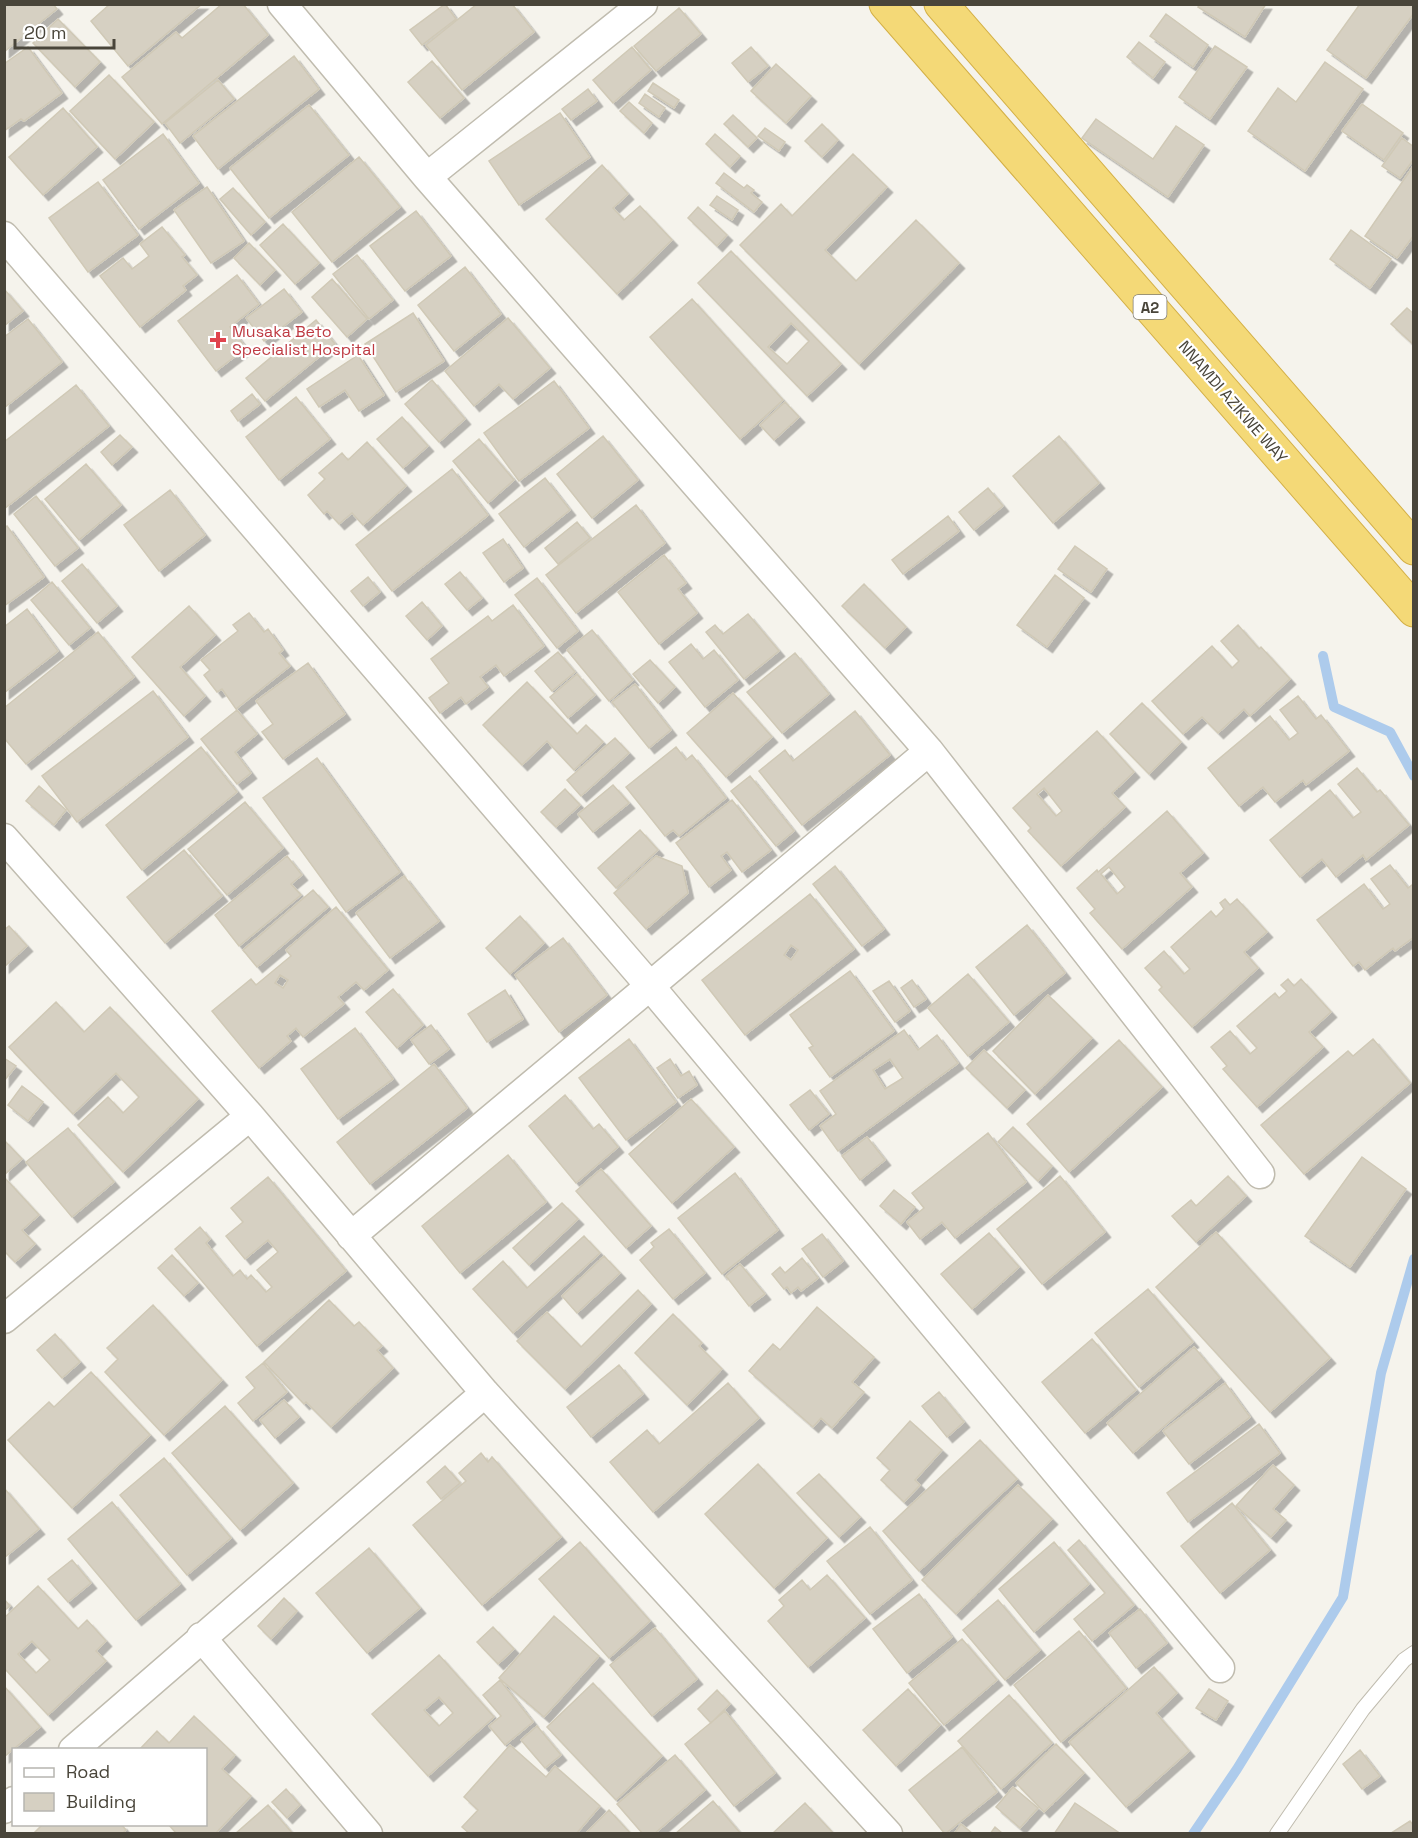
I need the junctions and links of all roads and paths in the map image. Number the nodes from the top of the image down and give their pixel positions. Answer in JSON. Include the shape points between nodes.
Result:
{"nodes":[{"id":1,"x":282,"y":4,"type":"edge"},
{"id":2,"x":643,"y":4,"type":"edge"},
{"id":3,"x":886,"y":4,"type":"edge"},
{"id":4,"x":940,"y":4,"type":"edge"},
{"id":5,"x":427,"y":177,"type":"junction"},
{"id":6,"x":4,"y":236,"type":"edge"},
{"id":7,"x":1413,"y":548,"type":"edge"},
{"id":8,"x":1413,"y":610,"type":"edge"},
{"id":9,"x":929,"y":751,"type":"junction"},
{"id":10,"x":4,"y":838,"type":"edge"},
{"id":11,"x":650,"y":987,"type":"junction"},
{"id":12,"x":250,"y":1116,"type":"junction"},
{"id":13,"x":1260,"y":1174,"type":"dead end"},
{"id":14,"x":351,"y":1236,"type":"junction"},
{"id":15,"x":4,"y":1319,"type":"edge"},
{"id":16,"x":485,"y":1393,"type":"junction"},
{"id":17,"x":201,"y":1636,"type":"junction"},
{"id":18,"x":1413,"y":1653,"type":"edge"},
{"id":19,"x":1220,"y":1668,"type":"dead end"},
{"id":20,"x":74,"y":1748,"type":"edge"},
{"id":21,"x":368,"y":1833,"type":"edge"},
{"id":22,"x":888,"y":1833,"type":"edge"},
{"id":23,"x":1277,"y":1833,"type":"edge"}],
"edges":[{"from":1,"to":5,"type":"street"},
{"from":2,"to":5,"type":"street"},
{"from":3,"to":8,"type":"highway","name":"NNAMDI AZIKWE WAY","number":"A2"},
{"from":4,"to":7,"type":"highway","number":"A2"},
{"from":5,"to":9,"type":"street"},
{"from":6,"to":11,"type":"street"},
{"from":9,"to":11,"type":"street"},
{"from":9,"to":13,"type":"street"},
{"from":10,"to":12,"type":"street"},
{"from":11,"to":14,"type":"street"},
{"from":11,"to":19,"type":"street"},
{"from":12,"to":14,"type":"street"},
{"from":12,"to":15,"type":"street"},
{"from":14,"to":16,"type":"street"},
{"from":16,"to":17,"type":"street"},
{"from":16,"to":22,"type":"street"},
{"from":17,"to":20,"type":"street"},
{"from":17,"to":21,"type":"street"},
{"from":18,"to":23,"type":"lane","via":[[1363,1709]]}]}
